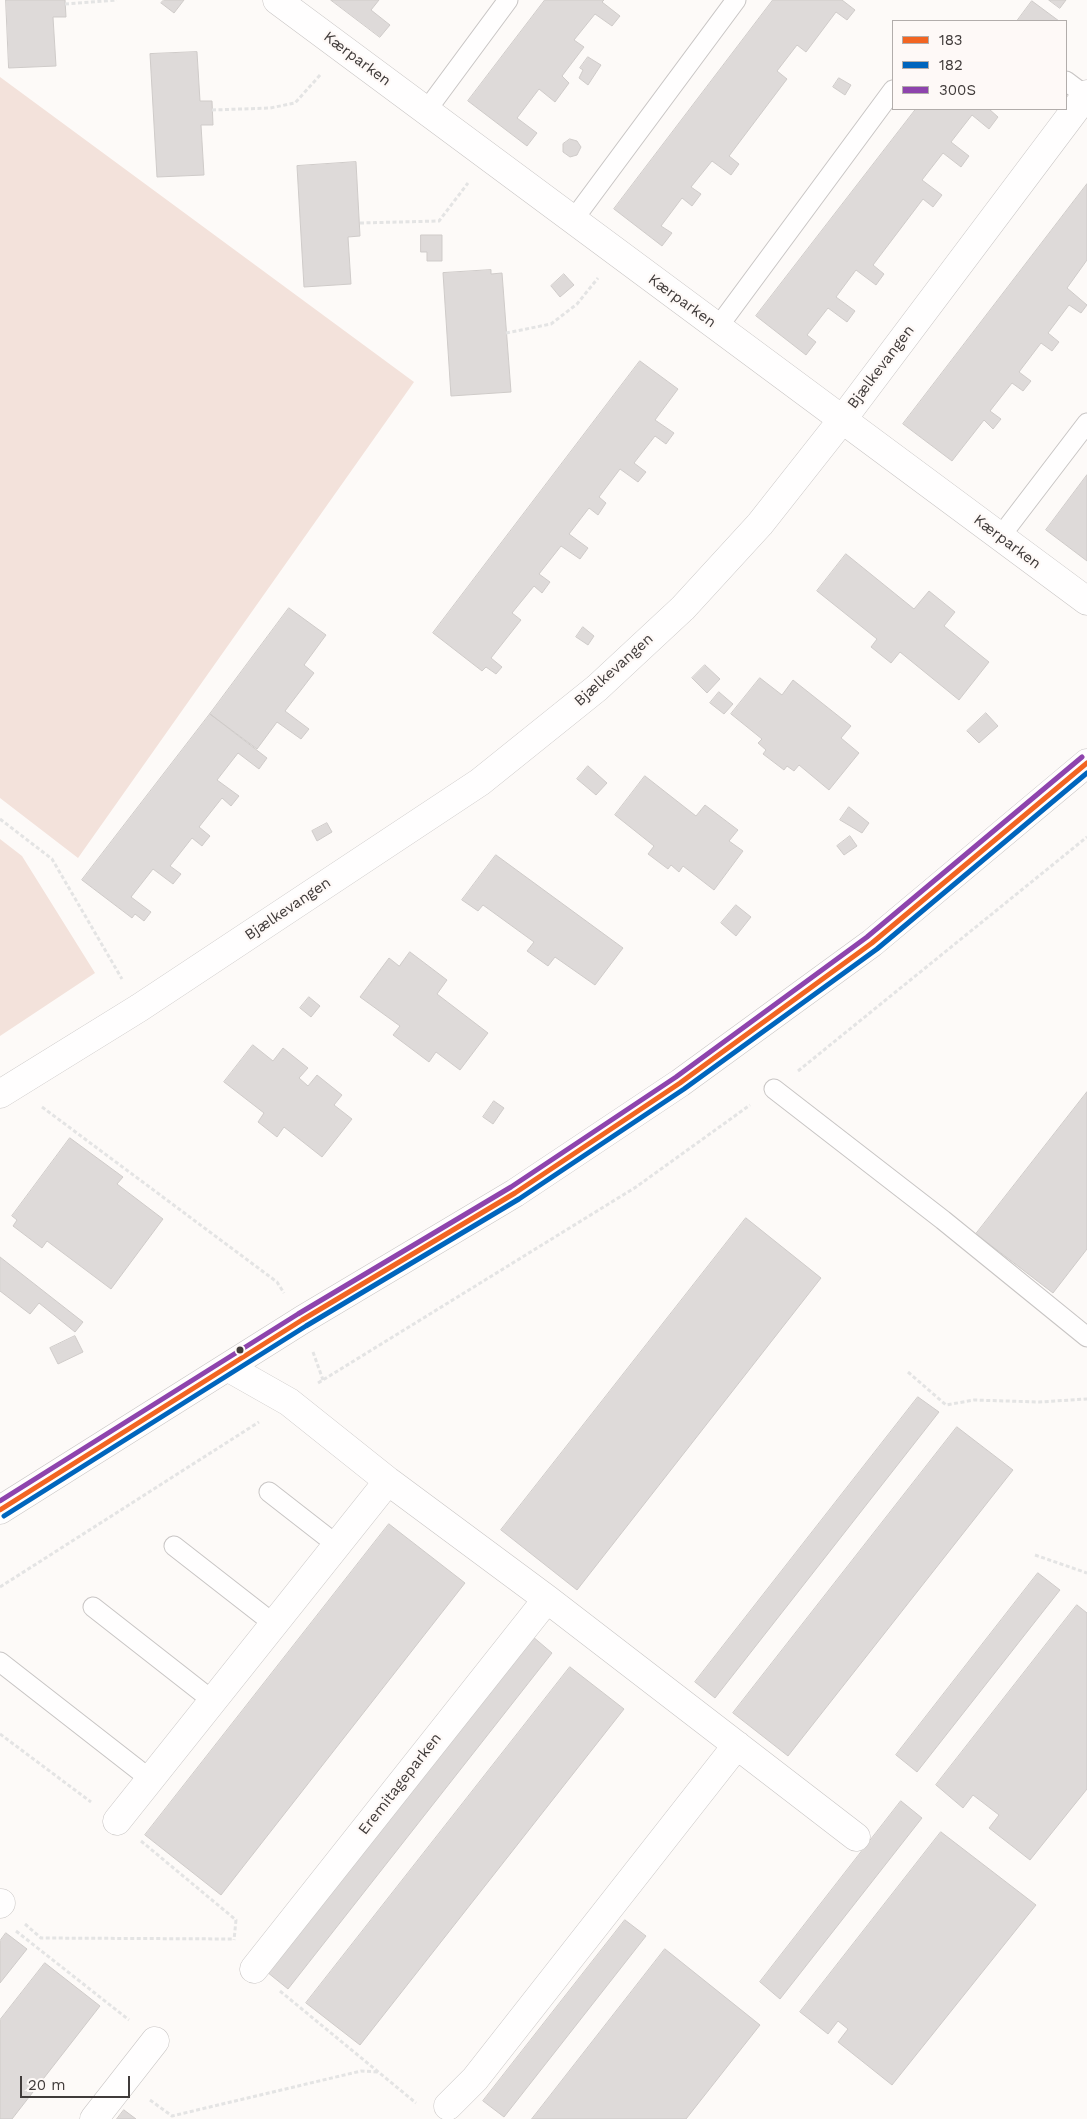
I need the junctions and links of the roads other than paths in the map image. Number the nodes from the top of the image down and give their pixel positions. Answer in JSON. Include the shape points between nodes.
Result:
{"nodes":[{"id":1,"x":508,"y":0,"type":"edge"},
{"id":2,"x":736,"y":0,"type":"edge"},
{"id":3,"x":282,"y":1,"type":"edge"},
{"id":4,"x":1079,"y":90,"type":"edge"},
{"id":5,"x":892,"y":91,"type":"edge"},
{"id":6,"x":1067,"y":107,"type":"edge"},
{"id":7,"x":1065,"y":110,"type":"edge"},
{"id":8,"x":426,"y":111,"type":"junction"},
{"id":9,"x":572,"y":220,"type":"junction"},
{"id":10,"x":718,"y":327,"type":"junction"},
{"id":11,"x":842,"y":420,"type":"junction"},
{"id":12,"x":1087,"y":423,"type":"edge"},
{"id":13,"x":1000,"y":537,"type":"junction"},
{"id":14,"x":1087,"y":601,"type":"edge"},
{"id":15,"x":1087,"y":763,"type":"edge"},
{"id":16,"x":774,"y":1089,"type":"road end"},
{"id":17,"x":7,"y":1090,"type":"edge"},
{"id":18,"x":1087,"y":1337,"type":"edge"},
{"id":19,"x":228,"y":1368,"type":"junction"},
{"id":20,"x":388,"y":1481,"type":"junction"},
{"id":21,"x":269,"y":1492,"type":"dead end"},
{"id":22,"x":0,"y":1510,"type":"edge"},
{"id":23,"x":337,"y":1545,"type":"junction"},
{"id":24,"x":174,"y":1546,"type":"dead end"},
{"id":25,"x":547,"y":1599,"type":"junction"},
{"id":26,"x":93,"y":1607,"type":"dead end"},
{"id":27,"x":274,"y":1624,"type":"junction"},
{"id":28,"x":0,"y":1662,"type":"edge"},
{"id":29,"x":213,"y":1701,"type":"junction"},
{"id":30,"x":737,"y":1745,"type":"junction"},
{"id":31,"x":150,"y":1779,"type":"junction"},
{"id":32,"x":117,"y":1821,"type":"road end"},
{"id":33,"x":856,"y":1837,"type":"dead end"},
{"id":34,"x":254,"y":1970,"type":"road end"},
{"id":35,"x":155,"y":2041,"type":"road end"},
{"id":36,"x":448,"y":2106,"type":"road end"},
{"id":37,"x":94,"y":2119,"type":"edge"}],
"edges":[{"from":1,"to":8,"type":"lane"},
{"from":2,"to":9,"type":"lane"},
{"from":3,"to":8,"type":"street","name":"Kærparken"},
{"from":4,"to":6,"type":"street","name":"Bjælkevangen"},
{"from":5,"to":10,"type":"lane"},
{"from":7,"to":11,"type":"street","name":"Bjælkevangen"},
{"from":8,"to":9,"type":"street","name":"Kærparken"},
{"from":9,"to":10,"type":"street","name":"Kærparken"},
{"from":10,"to":11,"type":"street","name":"Kærparken"},
{"from":11,"to":13,"type":"street","name":"Kærparken"},
{"from":11,"to":17,"type":"street","name":"Bjælkevangen","via":[[760,524],[696,594],[597,688],[480,782],[139,1008]]},
{"from":12,"to":13,"type":"lane"},
{"from":13,"to":14,"type":"street","name":"Kærparken"},
{"from":15,"to":19,"type":"street","via":[[872,943],[680,1083],[515,1193]]},
{"from":16,"to":18,"type":"lane"},
{"from":19,"to":20,"type":"street","via":[[290,1402]]},
{"from":19,"to":22,"type":"street"},
{"from":20,"to":23,"type":"street"},
{"from":20,"to":25,"type":"street"},
{"from":21,"to":23,"type":"lane"},
{"from":23,"to":27,"type":"street"},
{"from":24,"to":27,"type":"lane"},
{"from":25,"to":30,"type":"street"},
{"from":25,"to":34,"type":"street","name":"Eremitageparken"},
{"from":26,"to":29,"type":"lane"},
{"from":27,"to":29,"type":"street"},
{"from":28,"to":31,"type":"lane"},
{"from":29,"to":31,"type":"street"},
{"from":30,"to":33,"type":"street"},
{"from":30,"to":36,"type":"street","via":[[475,2079]]},
{"from":31,"to":32,"type":"street"},
{"from":35,"to":37,"type":"street"}]}
